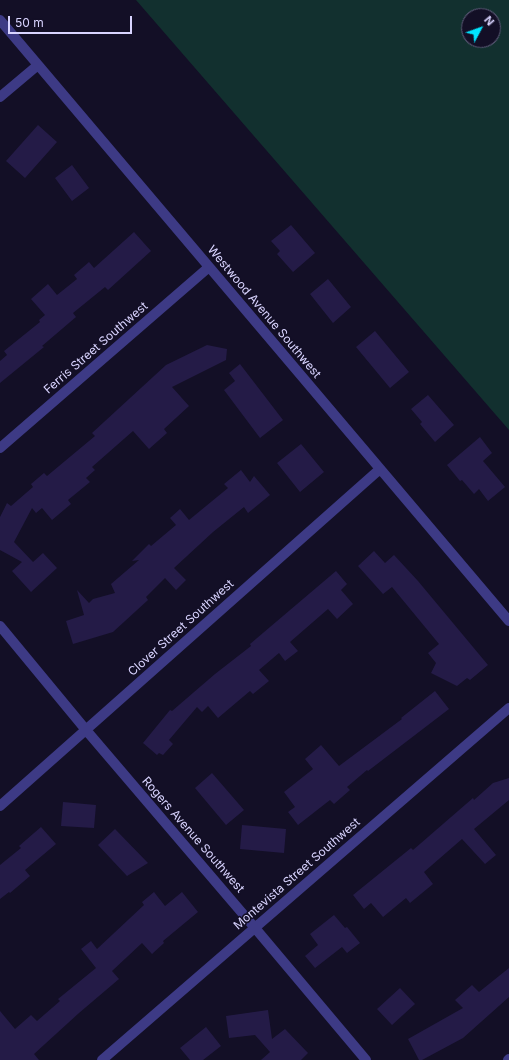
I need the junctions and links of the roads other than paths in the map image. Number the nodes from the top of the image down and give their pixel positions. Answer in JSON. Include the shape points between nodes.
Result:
{"nodes":[{"id":1,"x":0,"y":20,"type":"edge"},
{"id":2,"x":38,"y":65,"type":"junction"},
{"id":3,"x":0,"y":97,"type":"edge"},
{"id":4,"x":209,"y":267,"type":"junction"},
{"id":5,"x":0,"y":448,"type":"edge"},
{"id":6,"x":380,"y":469,"type":"junction"},
{"id":7,"x":509,"y":621,"type":"edge"},
{"id":8,"x":0,"y":626,"type":"edge"},
{"id":9,"x":509,"y":708,"type":"edge"},
{"id":10,"x":86,"y":730,"type":"junction"},
{"id":11,"x":0,"y":806,"type":"edge"},
{"id":12,"x":255,"y":928,"type":"junction"},
{"id":13,"x":102,"y":1060,"type":"edge"},
{"id":14,"x":366,"y":1060,"type":"edge"}],
"edges":[{"from":1,"to":2,"type":"street","name":"Westwood Avenue Southwest"},
{"from":2,"to":3,"type":"street"},
{"from":2,"to":4,"type":"street","name":"Westwood Avenue Southwest"},
{"from":4,"to":5,"type":"street","name":"Ferris Street Southwest"},
{"from":4,"to":6,"type":"street","name":"Westwood Avenue Southwest"},
{"from":6,"to":7,"type":"street","name":"Westwood Avenue Southwest"},
{"from":6,"to":10,"type":"street","name":"Clover Street Southwest"},
{"from":8,"to":10,"type":"street","name":"Rogers Avenue Southwest"},
{"from":9,"to":12,"type":"street","name":"Montevista Street Southwest"},
{"from":10,"to":11,"type":"street","name":"Clover Street Southwest"},
{"from":10,"to":12,"type":"street","name":"Rogers Avenue Southwest"},
{"from":12,"to":13,"type":"street","name":"Montevista Street Southwest"},
{"from":12,"to":14,"type":"street","name":"Rogers Avenue Southwest"}]}
